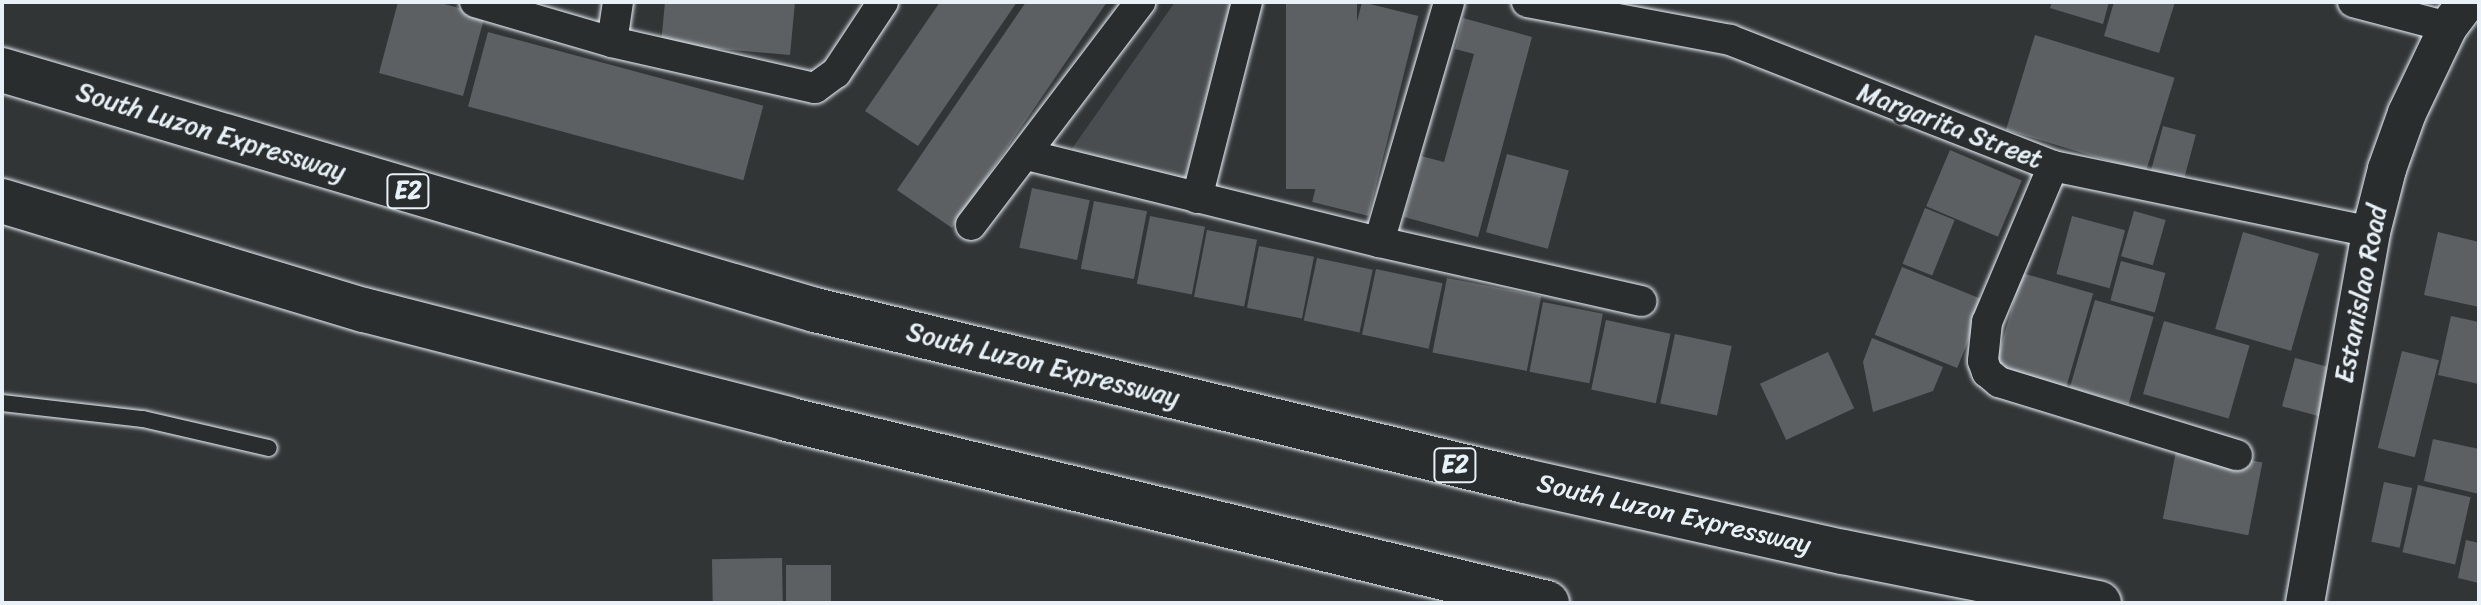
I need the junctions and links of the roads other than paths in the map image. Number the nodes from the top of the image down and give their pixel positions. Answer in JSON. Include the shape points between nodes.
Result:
{"nodes":[{"id":1,"x":475,"y":2,"type":"edge"},
{"id":2,"x":618,"y":2,"type":"edge"},
{"id":3,"x":883,"y":2,"type":"edge"},
{"id":4,"x":1140,"y":2,"type":"edge"},
{"id":5,"x":1247,"y":2,"type":"edge"},
{"id":6,"x":1449,"y":2,"type":"edge"},
{"id":7,"x":2353,"y":2,"type":"edge"},
{"id":8,"x":1531,"y":3,"type":"edge"},
{"id":9,"x":2458,"y":14,"type":"edge"},
{"id":10,"x":612,"y":42,"type":"junction"},
{"id":11,"x":2,"y":70,"type":"edge"},
{"id":12,"x":1027,"y":155,"type":"junction"},
{"id":13,"x":2053,"y":166,"type":"junction"},
{"id":14,"x":1197,"y":198,"type":"junction"},
{"id":15,"x":2,"y":201,"type":"edge"},
{"id":16,"x":971,"y":225,"type":"dead end"},
{"id":17,"x":2371,"y":232,"type":"junction"},
{"id":18,"x":1379,"y":242,"type":"junction"},
{"id":19,"x":1641,"y":301,"type":"dead end"},
{"id":20,"x":2,"y":403,"type":"edge"},
{"id":21,"x":269,"y":448,"type":"dead end"},
{"id":22,"x":2237,"y":455,"type":"dead end"},
{"id":23,"x":1547,"y":603,"type":"edge"},
{"id":24,"x":2099,"y":603,"type":"edge"},
{"id":25,"x":2305,"y":603,"type":"edge"}],
"edges":[{"from":1,"to":10,"type":"street"},
{"from":2,"to":10,"type":"street"},
{"from":3,"to":10,"type":"street","via":[[836,73],[815,88]]},
{"from":4,"to":12,"type":"street"},
{"from":5,"to":14,"type":"street"},
{"from":6,"to":18,"type":"street"},
{"from":7,"to":9,"type":"street"},
{"from":8,"to":13,"type":"street","name":"Margarita Street","via":[[1730,40]]},
{"from":9,"to":17,"type":"street","name":"Estanislao Road","via":[[2407,113]]},
{"from":11,"to":24,"type":"highway","name":"South Luzon Expressway","number":"E2","via":[[815,310],[1525,481]]},
{"from":12,"to":14,"type":"street"},
{"from":12,"to":16,"type":"street"},
{"from":13,"to":17,"type":"street","name":"Margarita Street"},
{"from":13,"to":22,"type":"street","via":[[1987,322],[1987,372],[1999,382]]},
{"from":14,"to":18,"type":"street"},
{"from":15,"to":23,"type":"highway","via":[[364,310],[787,419]]},
{"from":17,"to":25,"type":"street","name":"Estanislao Road"},
{"from":18,"to":19,"type":"street"},
{"from":20,"to":21,"type":"lane","via":[[143,419]]}]}
